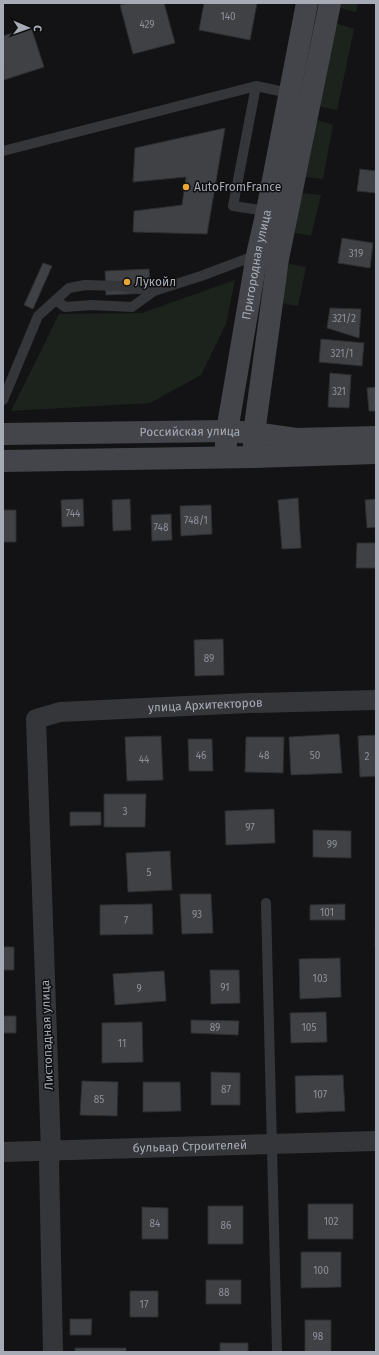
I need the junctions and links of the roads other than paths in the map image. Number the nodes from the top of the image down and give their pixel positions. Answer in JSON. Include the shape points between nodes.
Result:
{"nodes":[{"id":1,"x":307,"y":3,"type":"edge"},
{"id":2,"x":330,"y":3,"type":"edge"},
{"id":3,"x":256,"y":86,"type":"junction"},
{"id":4,"x":289,"y":93,"type":"junction"},
{"id":5,"x":3,"y":151,"type":"edge"},
{"id":6,"x":267,"y":211,"type":"junction"},
{"id":7,"x":257,"y":254,"type":"junction"},
{"id":8,"x":154,"y":291,"type":"junction"},
{"id":9,"x":56,"y":300,"type":"junction"},
{"id":10,"x":3,"y":400,"type":"edge"},
{"id":11,"x":227,"y":431,"type":"junction"},
{"id":12,"x":254,"y":433,"type":"junction"},
{"id":13,"x":3,"y":434,"type":"edge"},
{"id":14,"x":376,"y":437,"type":"edge"},
{"id":15,"x":376,"y":453,"type":"edge"},
{"id":16,"x":225,"y":457,"type":"junction"},
{"id":17,"x":254,"y":457,"type":"junction"},
{"id":18,"x":3,"y":461,"type":"edge"},
{"id":19,"x":376,"y":700,"type":"edge"},
{"id":20,"x":36,"y":719,"type":"joint"},
{"id":21,"x":266,"y":903,"type":"dead end"},
{"id":22,"x":376,"y":1141,"type":"edge"},
{"id":23,"x":271,"y":1145,"type":"junction"},
{"id":24,"x":3,"y":1152,"type":"edge"},
{"id":25,"x":51,"y":1152,"type":"junction"},
{"id":26,"x":53,"y":1352,"type":"edge"},
{"id":27,"x":277,"y":1352,"type":"edge"}],
"edges":[{"from":1,"to":4,"type":"street","name":"Пригородная улица"},
{"from":2,"to":12,"type":"street","name":"Пригородная улица","via":[[278,259]]},
{"from":3,"to":4,"type":"lane"},
{"from":3,"to":5,"type":"lane"},
{"from":3,"to":6,"type":"lane","via":[[233,206]]},
{"from":4,"to":6,"type":"street","name":"Пригородная улица"},
{"from":6,"to":7,"type":"street","name":"Пригородная улица"},
{"from":7,"to":8,"type":"lane"},
{"from":7,"to":11,"type":"street","name":"Пригородная улица"},
{"from":8,"to":9,"type":"lane","via":[[85,285],[69,288]]},
{"from":8,"to":9,"type":"lane","via":[[132,307],[65,307]]},
{"from":9,"to":10,"type":"lane","via":[[38,316]]},
{"from":11,"to":12,"type":"street","name":"Российская улица"},
{"from":11,"to":13,"type":"street","name":"Российская улица"},
{"from":11,"to":16,"type":"street","name":"Пригородная улица"},
{"from":12,"to":14,"type":"street","name":"Российская улица","via":[[296,439]]},
{"from":12,"to":17,"type":"street","name":"Пригородная улица"},
{"from":15,"to":17,"type":"street","name":"Российская улица"},
{"from":16,"to":17,"type":"street","name":"Российская улица"},
{"from":16,"to":18,"type":"street","name":"Российская улица"},
{"from":19,"to":20,"type":"street","name":"улица Архитекторов","via":[[60,712]]},
{"from":20,"to":25,"type":"street","name":"Листопадная улица"},
{"from":21,"to":23,"type":"lane"},
{"from":22,"to":23,"type":"street","name":"бульвар Строителей"},
{"from":23,"to":25,"type":"street","name":"бульвар Строителей"},
{"from":23,"to":27,"type":"lane"},
{"from":24,"to":25,"type":"street","name":"бульвар Строителей"},
{"from":25,"to":26,"type":"street","name":"Листопадная улица","via":[[49,1163]]}]}
